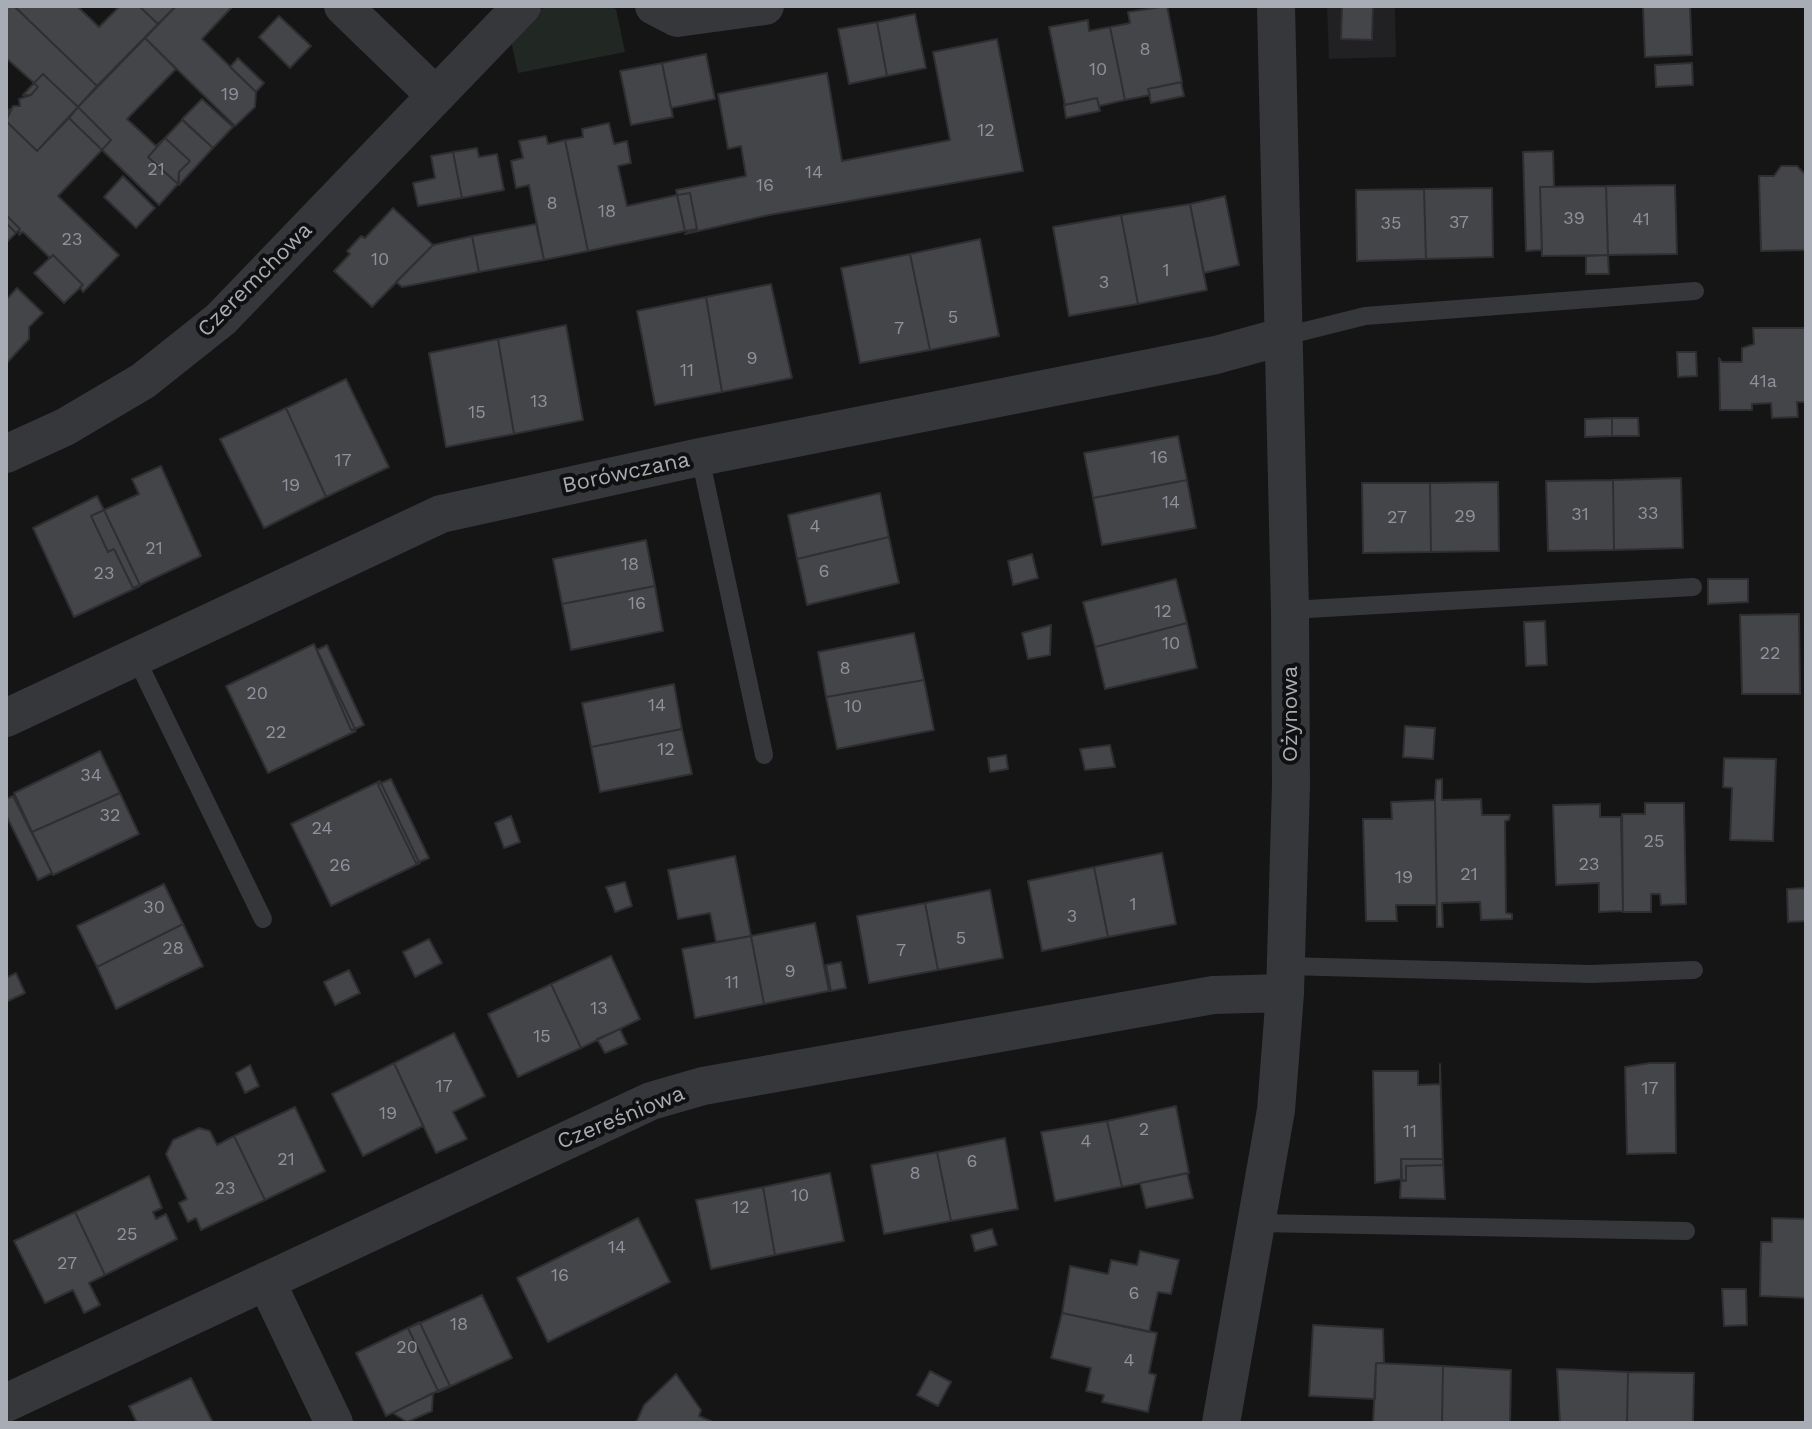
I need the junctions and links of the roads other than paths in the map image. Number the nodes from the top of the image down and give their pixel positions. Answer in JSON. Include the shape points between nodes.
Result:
{"nodes":[{"id":1,"x":343,"y":6,"type":"edge"},
{"id":2,"x":522,"y":6,"type":"edge"},
{"id":3,"x":654,"y":6,"type":"edge"},
{"id":4,"x":765,"y":6,"type":"edge"},
{"id":5,"x":1276,"y":6,"type":"edge"},
{"id":6,"x":435,"y":95,"type":"junction"},
{"id":7,"x":1695,"y":291,"type":"dead end"},
{"id":8,"x":1281,"y":337,"type":"junction"},
{"id":9,"x":6,"y":454,"type":"edge"},
{"id":10,"x":700,"y":457,"type":"junction"},
{"id":11,"x":1693,"y":587,"type":"dead end"},
{"id":12,"x":1290,"y":610,"type":"junction"},
{"id":13,"x":135,"y":656,"type":"junction"},
{"id":14,"x":6,"y":718,"type":"edge"},
{"id":15,"x":764,"y":755,"type":"dead end"},
{"id":16,"x":263,"y":919,"type":"dead end"},
{"id":17,"x":1694,"y":970,"type":"dead end"},
{"id":18,"x":1285,"y":980,"type":"junction"},
{"id":19,"x":1257,"y":1223,"type":"junction"},
{"id":20,"x":1686,"y":1231,"type":"dead end"},
{"id":21,"x":266,"y":1281,"type":"junction"},
{"id":22,"x":6,"y":1403,"type":"edge"},
{"id":23,"x":1227,"y":1421,"type":"edge"},
{"id":24,"x":334,"y":1423,"type":"edge"}],
"edges":[{"from":1,"to":6,"type":"street"},
{"from":2,"to":6,"type":"street","name":"Czeremchowa"},
{"from":3,"to":4,"type":"street","via":[[677,18]]},
{"from":5,"to":8,"type":"street","name":"Ożynowa"},
{"from":6,"to":9,"type":"street","name":"Czeremchowa","via":[[221,319],[143,381]]},
{"from":7,"to":8,"type":"lane","via":[[1365,316]]},
{"from":8,"to":10,"type":"street","name":"Borówczana","via":[[1216,355]]},
{"from":8,"to":12,"type":"street","name":"Ożynowa"},
{"from":10,"to":13,"type":"street","name":"Borówczana","via":[[441,514]]},
{"from":10,"to":15,"type":"lane"},
{"from":11,"to":12,"type":"lane"},
{"from":12,"to":18,"type":"street","name":"Ożynowa"},
{"from":13,"to":14,"type":"street","name":"Borówczana"},
{"from":13,"to":16,"type":"lane"},
{"from":17,"to":18,"type":"lane"},
{"from":18,"to":19,"type":"street","name":"Ożynowa","via":[[1276,1110]]},
{"from":18,"to":21,"type":"street","name":"Czereśniowa","via":[[703,1086],[651,1101]]},
{"from":19,"to":20,"type":"lane"},
{"from":19,"to":23,"type":"street","name":"Ożynowa"},
{"from":21,"to":22,"type":"street","name":"Czereśniowa"},
{"from":21,"to":24,"type":"street"}]}
